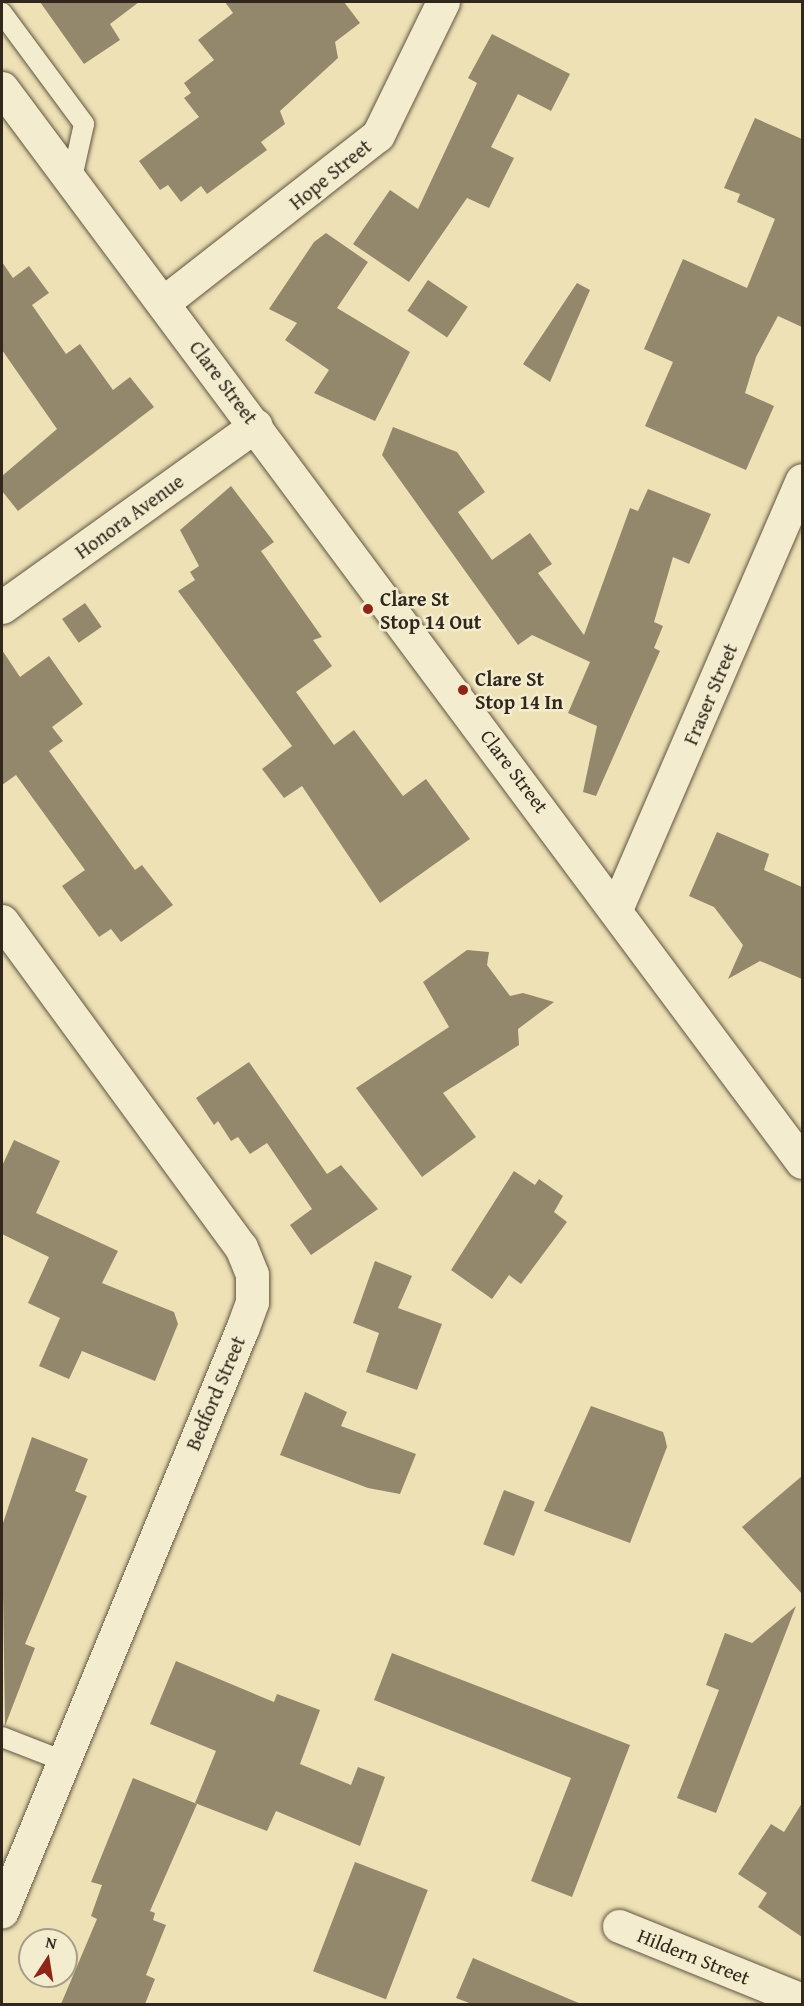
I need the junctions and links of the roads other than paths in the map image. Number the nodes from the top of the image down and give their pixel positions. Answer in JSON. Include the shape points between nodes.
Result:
{"nodes":[{"id":1,"x":443,"y":2,"type":"edge"},
{"id":2,"x":2,"y":13,"type":"edge"},
{"id":3,"x":2,"y":88,"type":"edge"},
{"id":4,"x":71,"y":182,"type":"junction"},
{"id":5,"x":164,"y":302,"type":"junction"},
{"id":6,"x":256,"y":425,"type":"junction"},
{"id":7,"x":802,"y":480,"type":"edge"},
{"id":8,"x":2,"y":607,"type":"edge"},
{"id":9,"x":617,"y":907,"type":"junction"},
{"id":10,"x":2,"y":921,"type":"edge"},
{"id":11,"x":802,"y":1162,"type":"edge"},
{"id":12,"x":2,"y":1737,"type":"edge"},
{"id":13,"x":61,"y":1760,"type":"junction"},
{"id":14,"x":2,"y":1911,"type":"edge"},
{"id":15,"x":619,"y":1926,"type":"dead end"},
{"id":16,"x":802,"y":2001,"type":"edge"}],
"edges":[{"from":1,"to":5,"type":"street","name":"Hope Street","via":[[378,135]]},
{"from":2,"to":4,"type":"lane","via":[[84,124]]},
{"from":3,"to":4,"type":"street","name":"Clare Street"},
{"from":4,"to":5,"type":"street","name":"Clare Street"},
{"from":5,"to":6,"type":"street","name":"Clare Street"},
{"from":6,"to":8,"type":"street","name":"Honora Avenue"},
{"from":6,"to":9,"type":"street","name":"Clare Street"},
{"from":7,"to":9,"type":"street","name":"Fraser Street"},
{"from":9,"to":11,"type":"street","name":"Clare Street"},
{"from":10,"to":13,"type":"street","name":"Bedford Street","via":[[241,1247],[252,1274],[252,1302],[242,1329]]},
{"from":12,"to":13,"type":"lane"},
{"from":13,"to":14,"type":"street","name":"Bedford Street"},
{"from":15,"to":16,"type":"street","name":"Hildern Street"}]}
